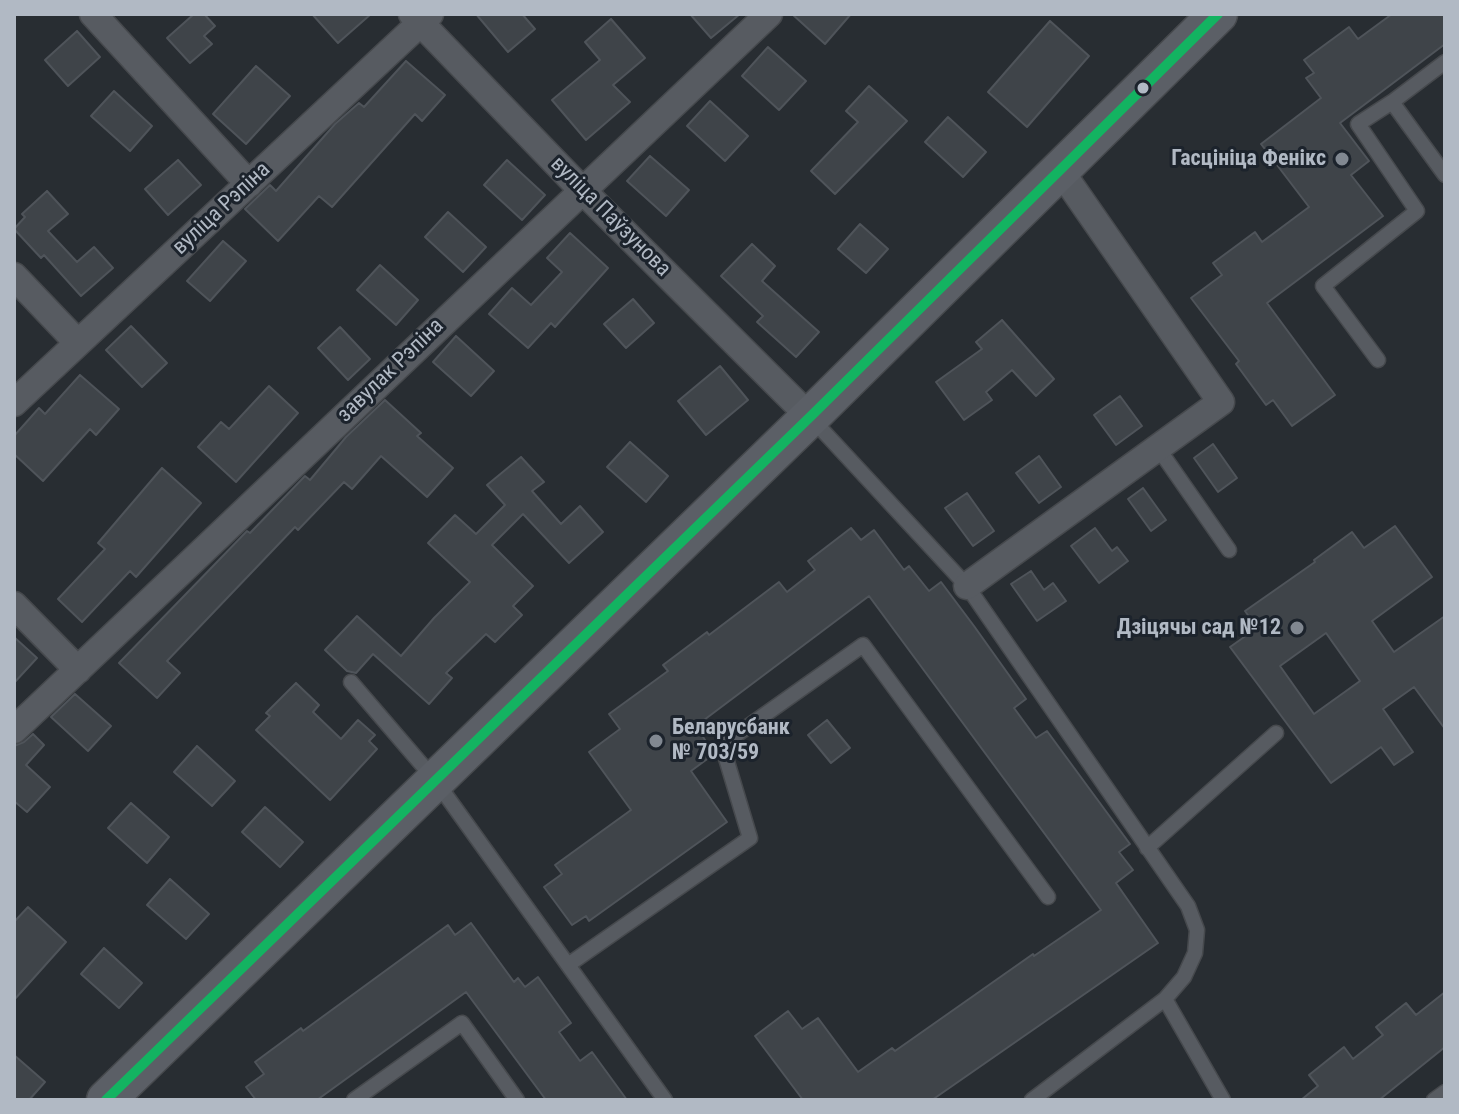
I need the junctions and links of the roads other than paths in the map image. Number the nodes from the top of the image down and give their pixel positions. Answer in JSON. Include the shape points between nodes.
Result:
{"nodes":[{"id":1,"x":93,"y":14,"type":"edge"},
{"id":2,"x":769,"y":14,"type":"edge"},
{"id":3,"x":1218,"y":14,"type":"edge"},
{"id":4,"x":421,"y":17,"type":"edge"},
{"id":5,"x":1445,"y":62,"type":"edge"},
{"id":6,"x":1392,"y":102,"type":"junction"},
{"id":7,"x":1060,"y":170,"type":"junction"},
{"id":8,"x":1445,"y":175,"type":"edge"},
{"id":9,"x":249,"y":184,"type":"junction"},
{"id":10,"x":582,"y":190,"type":"junction"},
{"id":11,"x":14,"y":276,"type":"edge"},
{"id":12,"x":77,"y":342,"type":"junction"},
{"id":13,"x":1378,"y":360,"type":"dead end"},
{"id":14,"x":14,"y":403,"type":"edge"},
{"id":15,"x":810,"y":417,"type":"junction"},
{"id":16,"x":1158,"y":448,"type":"junction"},
{"id":17,"x":1229,"y":550,"type":"dead end"},
{"id":18,"x":967,"y":586,"type":"junction"},
{"id":19,"x":14,"y":605,"type":"edge"},
{"id":20,"x":78,"y":670,"type":"junction"},
{"id":21,"x":351,"y":682,"type":"dead end"},
{"id":22,"x":14,"y":730,"type":"edge"},
{"id":23,"x":1276,"y":733,"type":"dead end"},
{"id":24,"x":435,"y":780,"type":"junction"},
{"id":25,"x":1147,"y":848,"type":"junction"},
{"id":26,"x":1048,"y":897,"type":"dead end"},
{"id":27,"x":568,"y":965,"type":"junction"},
{"id":28,"x":1165,"y":999,"type":"junction"},
{"id":29,"x":1445,"y":1092,"type":"edge"},
{"id":30,"x":106,"y":1100,"type":"edge"},
{"id":31,"x":354,"y":1100,"type":"edge"},
{"id":32,"x":517,"y":1100,"type":"edge"},
{"id":33,"x":665,"y":1100,"type":"edge"},
{"id":34,"x":1032,"y":1100,"type":"edge"},
{"id":35,"x":1223,"y":1100,"type":"edge"},
{"id":36,"x":1434,"y":1100,"type":"edge"}],
"edges":[{"from":1,"to":9,"type":"street"},
{"from":2,"to":10,"type":"street","name":"завулак Рэпіна"},
{"from":3,"to":7,"type":"main road"},
{"from":4,"to":9,"type":"street","name":"вуліца Рэпіна"},
{"from":4,"to":10,"type":"street","name":"вуліца Паўзунова"},
{"from":5,"to":6,"type":"lane"},
{"from":6,"to":8,"type":"lane"},
{"from":6,"to":13,"type":"lane","via":[[1358,124],[1417,211],[1323,286]]},
{"from":7,"to":15,"type":"main road"},
{"from":7,"to":16,"type":"street","via":[[1221,402]]},
{"from":9,"to":12,"type":"street","name":"вуліца Рэпіна"},
{"from":10,"to":15,"type":"street","name":"вуліца Паўзунова"},
{"from":10,"to":20,"type":"street","name":"завулак Рэпіна"},
{"from":11,"to":12,"type":"street"},
{"from":12,"to":14,"type":"street","name":"вуліца Рэпіна"},
{"from":15,"to":18,"type":"lane"},
{"from":15,"to":24,"type":"main road"},
{"from":16,"to":17,"type":"lane"},
{"from":16,"to":18,"type":"street"},
{"from":18,"to":25,"type":"lane"},
{"from":19,"to":20,"type":"street"},
{"from":20,"to":22,"type":"street","name":"завулак Рэпіна"},
{"from":21,"to":24,"type":"lane"},
{"from":23,"to":25,"type":"lane"},
{"from":24,"to":27,"type":"lane"},
{"from":24,"to":30,"type":"main road"},
{"from":25,"to":28,"type":"lane","via":[[1188,906],[1197,930],[1195,953],[1184,977]]},
{"from":26,"to":27,"type":"lane","via":[[863,645],[722,745],[750,838]]},
{"from":27,"to":33,"type":"lane"},
{"from":28,"to":34,"type":"lane"},
{"from":28,"to":35,"type":"lane"},
{"from":29,"to":36,"type":"lane"},
{"from":31,"to":32,"type":"lane","via":[[462,1023]]}]}
